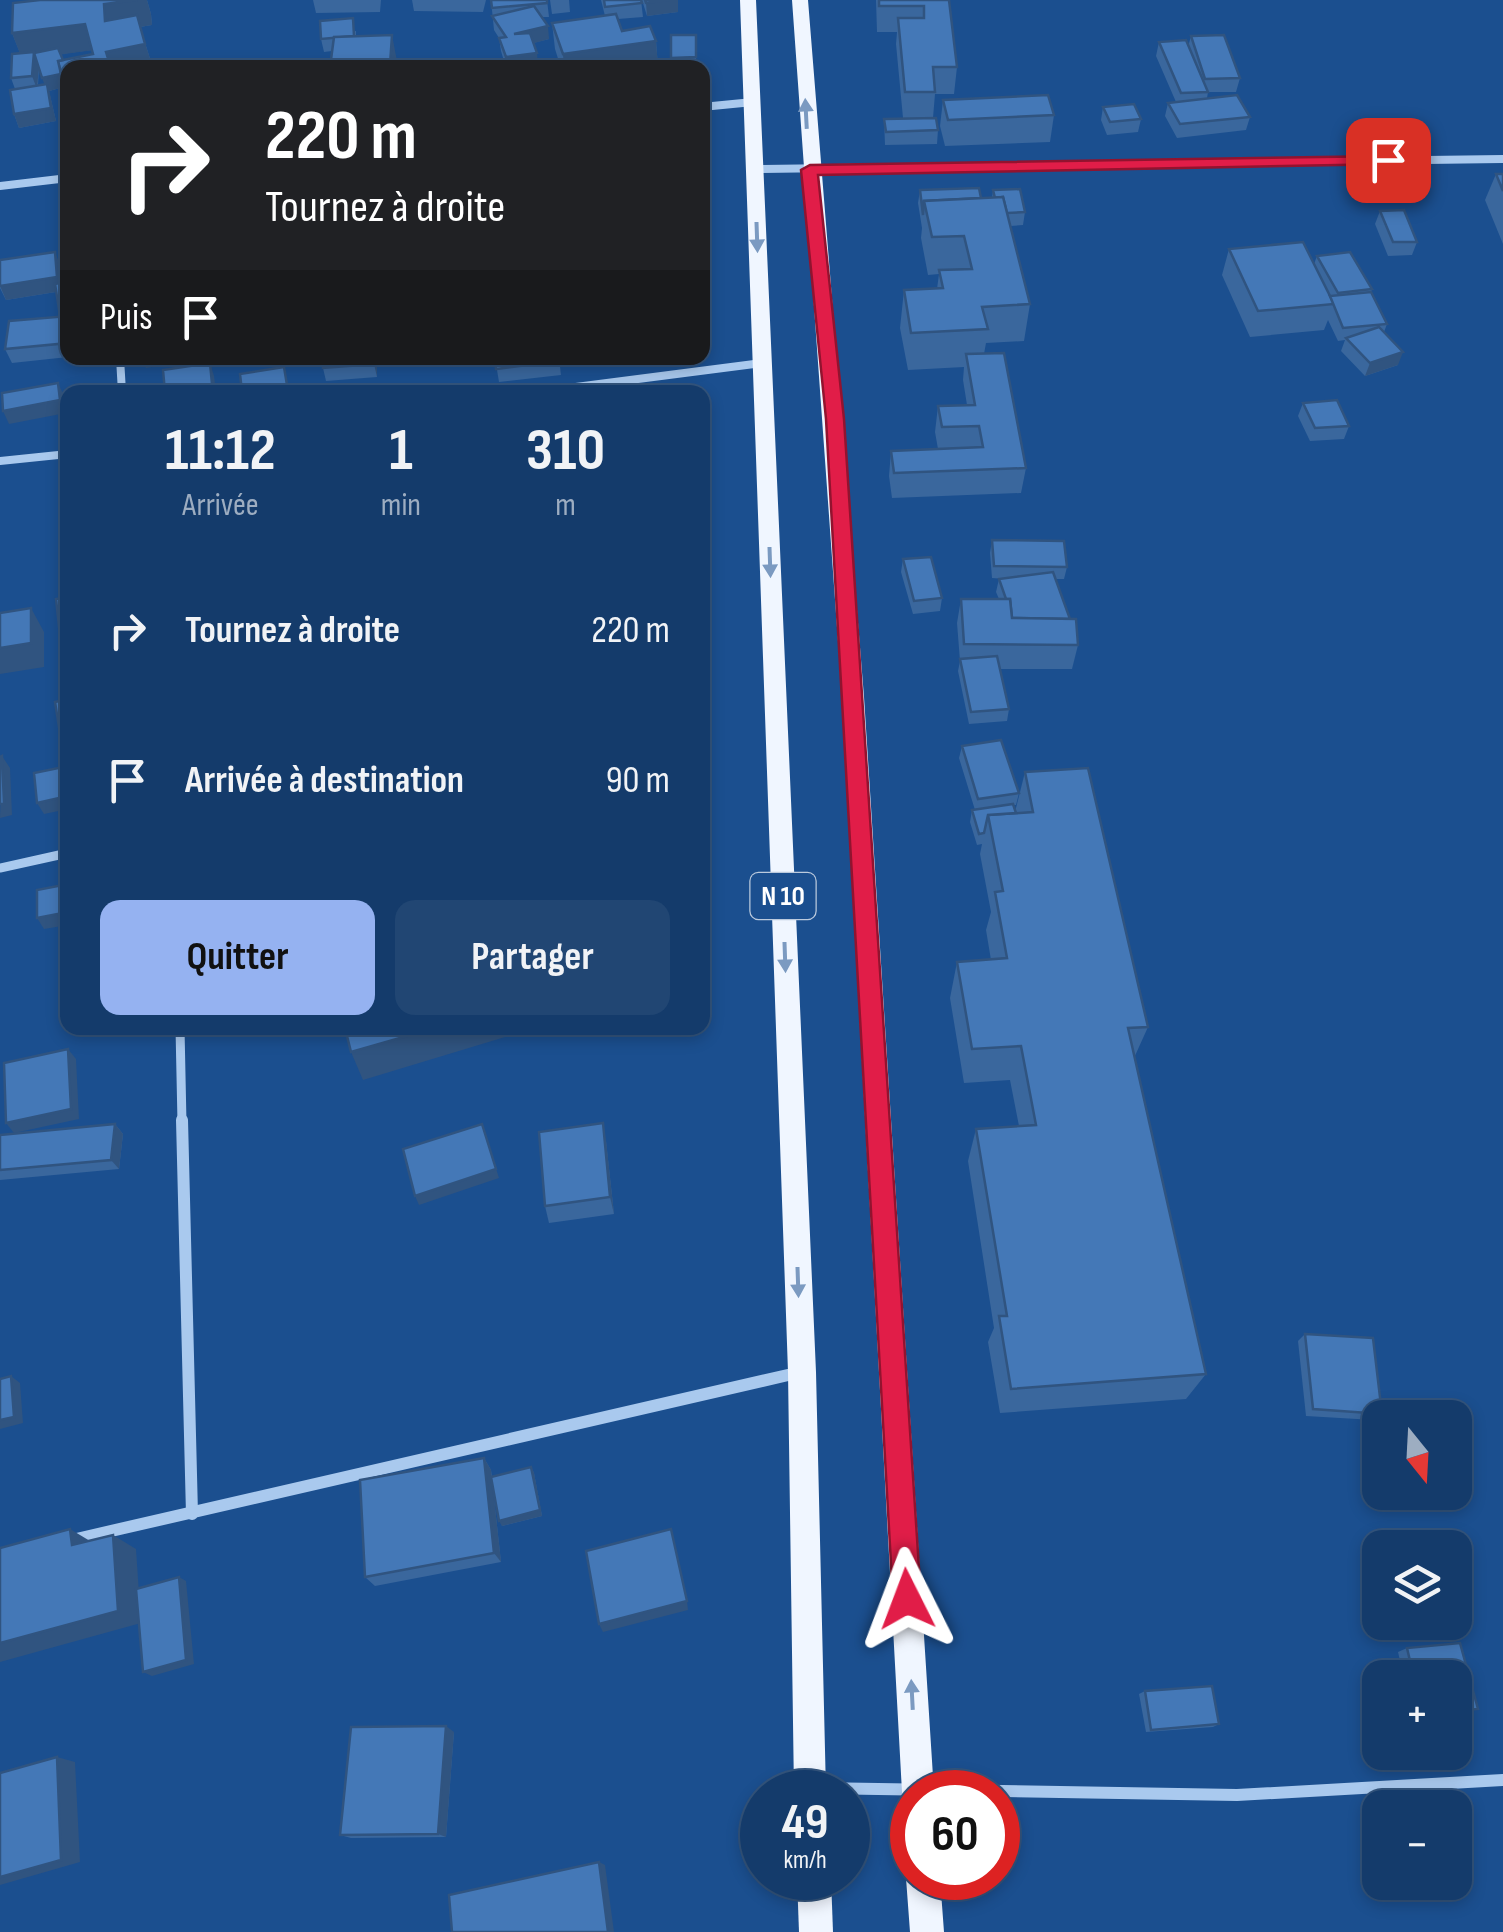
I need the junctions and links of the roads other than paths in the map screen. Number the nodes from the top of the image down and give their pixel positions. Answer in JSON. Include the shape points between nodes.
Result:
{"nodes":[{"id":1,"x":748,"y":0,"type":"edge"},
{"id":2,"x":800,"y":0,"type":"edge"},
{"id":3,"x":753,"y":102,"type":"junction"},
{"id":4,"x":710,"y":106,"type":"edge"},
{"id":5,"x":1503,"y":159,"type":"edge"},
{"id":6,"x":754,"y":169,"type":"junction"},
{"id":7,"x":810,"y":170,"type":"junction"},
{"id":8,"x":60,"y":179,"type":"edge"},
{"id":9,"x":0,"y":186,"type":"edge"},
{"id":10,"x":762,"y":363,"type":"junction"},
{"id":11,"x":591,"y":385,"type":"edge"},
{"id":12,"x":60,"y":455,"type":"edge"},
{"id":13,"x":0,"y":462,"type":"edge"},
{"id":14,"x":60,"y":855,"type":"edge"},
{"id":15,"x":0,"y":868,"type":"edge"},
{"id":16,"x":180,"y":1035,"type":"edge"},
{"id":17,"x":802,"y":1372,"type":"junction"},
{"id":18,"x":192,"y":1514,"type":"junction"},
{"id":19,"x":58,"y":1544,"type":"edge"},
{"id":20,"x":810,"y":1770,"type":"edge"},
{"id":21,"x":916,"y":1770,"type":"edge"},
{"id":22,"x":1503,"y":1780,"type":"edge"},
{"id":23,"x":1020,"y":1791,"type":"edge"},
{"id":24,"x":815,"y":1900,"type":"edge"},
{"id":25,"x":925,"y":1900,"type":"edge"},
{"id":26,"x":816,"y":1932,"type":"edge"},
{"id":27,"x":927,"y":1932,"type":"edge"}],
"edges":[{"from":1,"to":3,"type":"main road","number":"N 10"},
{"from":7,"to":2,"type":"main road","one_way":true},
{"from":3,"to":4,"type":"street"},
{"from":3,"to":6,"type":"main road","number":"N 10"},
{"from":5,"to":7,"type":"street"},
{"from":6,"to":7,"type":"street"},
{"from":6,"to":10,"type":"main road","number":"N 10","one_way":true},
{"from":21,"to":7,"type":"main road","one_way":true,"via":[[839,478]]},
{"from":8,"to":9,"type":"street"},
{"from":10,"to":11,"type":"street"},
{"from":10,"to":17,"type":"main road","number":"N 10","one_way":true},
{"from":12,"to":13,"type":"street"},
{"from":14,"to":15,"type":"street"},
{"from":16,"to":18,"type":"street"},
{"from":17,"to":18,"type":"street"},
{"from":17,"to":20,"type":"main road","number":"N 10"},
{"from":18,"to":19,"type":"street"},
{"from":22,"to":23,"type":"street","via":[[1236,1794]]},
{"from":24,"to":26,"type":"main road"},
{"from":25,"to":27,"type":"main road"}]}
